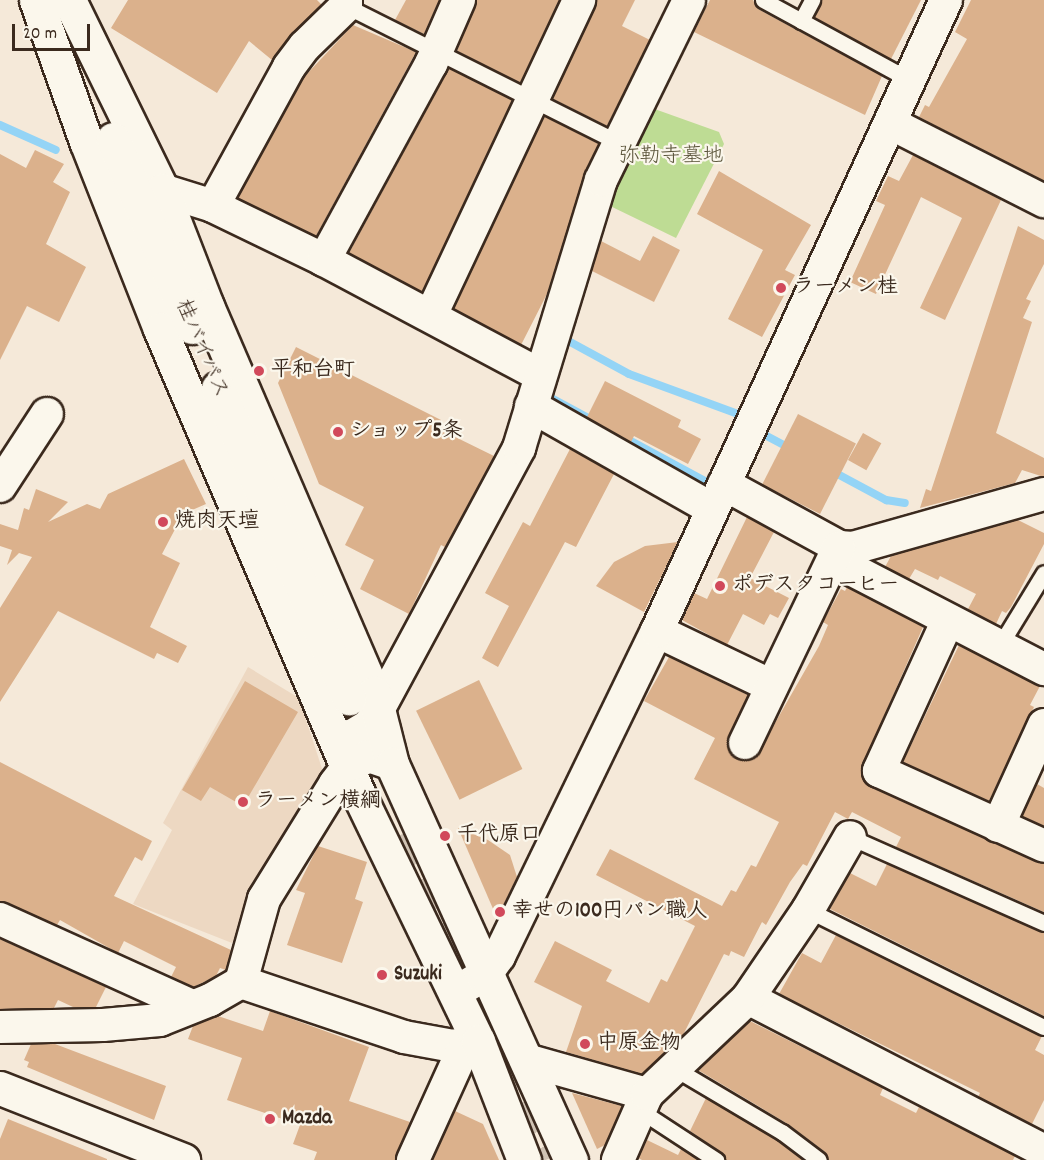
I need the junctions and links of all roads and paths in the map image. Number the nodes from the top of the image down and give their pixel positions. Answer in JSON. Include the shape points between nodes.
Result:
{"nodes":[{"id":1,"x":36,"y":0,"type":"edge"},
{"id":2,"x":53,"y":0,"type":"edge"},
{"id":3,"x":69,"y":0,"type":"edge"},
{"id":4,"x":459,"y":0,"type":"edge"},
{"id":5,"x":579,"y":0,"type":"edge"},
{"id":6,"x":764,"y":0,"type":"edge"},
{"id":7,"x":812,"y":0,"type":"edge"},
{"id":8,"x":946,"y":0,"type":"edge"},
{"id":9,"x":684,"y":2,"type":"edge"},
{"id":10,"x":346,"y":3,"type":"edge"},
{"id":11,"x":801,"y":21,"type":"junction"},
{"id":12,"x":436,"y":51,"type":"junction"},
{"id":13,"x":910,"y":81,"type":"junction"},
{"id":14,"x":531,"y":98,"type":"junction"},
{"id":15,"x":890,"y":123,"type":"junction"},
{"id":16,"x":619,"y":142,"type":"junction"},
{"id":17,"x":162,"y":190,"type":"junction"},
{"id":18,"x":1044,"y":201,"type":"edge"},
{"id":19,"x":213,"y":206,"type":"junction"},
{"id":20,"x":324,"y":260,"type":"junction"},
{"id":21,"x":431,"y":315,"type":"junction"},
{"id":22,"x":540,"y":375,"type":"junction"},
{"id":23,"x":531,"y":406,"type":"junction"},
{"id":24,"x":47,"y":414,"type":"dead end"},
{"id":25,"x":0,"y":486,"type":"edge"},
{"id":26,"x":1044,"y":494,"type":"edge"},
{"id":27,"x":718,"y":497,"type":"junction"},
{"id":28,"x":839,"y":547,"type":"junction"},
{"id":29,"x":1044,"y":573,"type":"edge"},
{"id":30,"x":948,"y":620,"type":"junction"},
{"id":31,"x":657,"y":631,"type":"junction"},
{"id":32,"x":1000,"y":645,"type":"junction"},
{"id":33,"x":1044,"y":669,"type":"edge"},
{"id":34,"x":772,"y":686,"type":"junction"},
{"id":35,"x":363,"y":705,"type":"junction"},
{"id":36,"x":1044,"y":725,"type":"edge"},
{"id":37,"x":333,"y":735,"type":"junction"},
{"id":38,"x":745,"y":743,"type":"dead end"},
{"id":39,"x":392,"y":764,"type":"junction"},
{"id":40,"x":348,"y":767,"type":"junction"},
{"id":41,"x":998,"y":826,"type":"junction"},
{"id":42,"x":850,"y":837,"type":"joint"},
{"id":43,"x":1044,"y":846,"type":"edge"},
{"id":44,"x":808,"y":910,"type":"junction"},
{"id":45,"x":0,"y":920,"type":"edge"},
{"id":46,"x":1044,"y":923,"type":"edge"},
{"id":47,"x":486,"y":974,"type":"junction"},
{"id":48,"x":241,"y":982,"type":"junction"},
{"id":49,"x":456,"y":992,"type":"junction"},
{"id":50,"x":748,"y":998,"type":"junction"},
{"id":51,"x":192,"y":1006,"type":"junction"},
{"id":52,"x":0,"y":1027,"type":"edge"},
{"id":53,"x":1044,"y":1027,"type":"edge"},
{"id":54,"x":478,"y":1041,"type":"junction"},
{"id":55,"x":526,"y":1060,"type":"junction"},
{"id":56,"x":674,"y":1068,"type":"junction"},
{"id":57,"x":0,"y":1088,"type":"edge"},
{"id":58,"x":644,"y":1102,"type":"junction"},
{"id":59,"x":1044,"y":1151,"type":"edge"},
{"id":60,"x":183,"y":1160,"type":"edge"},
{"id":61,"x":413,"y":1160,"type":"edge"},
{"id":62,"x":524,"y":1160,"type":"edge"},
{"id":63,"x":571,"y":1160,"type":"edge"},
{"id":64,"x":618,"y":1160,"type":"edge"},
{"id":65,"x":716,"y":1160,"type":"edge"},
{"id":66,"x":819,"y":1160,"type":"edge"}],
"edges":[{"from":1,"to":37,"type":"main road","via":[[156,318]]},
{"from":2,"to":35,"type":"main road","name":"桂バイパス"},
{"from":3,"to":17,"type":"main road"},
{"from":4,"to":12,"type":"street"},
{"from":5,"to":14,"type":"street"},
{"from":6,"to":11,"type":"lane"},
{"from":7,"to":11,"type":"lane"},
{"from":8,"to":13,"type":"street"},
{"from":9,"to":16,"type":"street"},
{"from":10,"to":12,"type":"lane"},
{"from":10,"to":19,"type":"street","via":[[304,46],[290,67]]},
{"from":11,"to":13,"type":"lane"},
{"from":12,"to":14,"type":"lane"},
{"from":12,"to":20,"type":"street"},
{"from":13,"to":15,"type":"street"},
{"from":14,"to":16,"type":"lane"},
{"from":14,"to":21,"type":"street"},
{"from":15,"to":18,"type":"street"},
{"from":15,"to":27,"type":"street"},
{"from":16,"to":22,"type":"street","via":[[601,180]]},
{"from":17,"to":19,"type":"street"},
{"from":17,"to":35,"type":"main road","via":[[207,306],[374,693]]},
{"from":19,"to":20,"type":"street"},
{"from":20,"to":21,"type":"street"},
{"from":21,"to":22,"type":"street"},
{"from":22,"to":23,"type":"street"},
{"from":23,"to":27,"type":"street"},
{"from":23,"to":35,"type":"street","via":[[519,448]]},
{"from":24,"to":25,"type":"street"},
{"from":26,"to":28,"type":"street","via":[[854,548]]},
{"from":27,"to":28,"type":"street"},
{"from":27,"to":31,"type":"street"},
{"from":28,"to":30,"type":"street","via":[[847,567]]},
{"from":28,"to":34,"type":"street"},
{"from":29,"to":32,"type":"lane"},
{"from":30,"to":32,"type":"street"},
{"from":30,"to":41,"type":"street","via":[[879,771]]},
{"from":31,"to":34,"type":"street"},
{"from":31,"to":47,"type":"street","via":[[499,956]]},
{"from":32,"to":33,"type":"street"},
{"from":34,"to":38,"type":"street"},
{"from":35,"to":37,"type":"street","via":[[364,732],[350,737]]},
{"from":35,"to":39,"type":"main road"},
{"from":36,"to":41,"type":"street"},
{"from":37,"to":40,"type":"main road"},
{"from":39,"to":40,"type":"street","via":[[369,756]]},
{"from":39,"to":47,"type":"main road"},
{"from":40,"to":48,"type":"street","via":[[264,899]]},
{"from":40,"to":49,"type":"main road"},
{"from":41,"to":43,"type":"street"},
{"from":42,"to":44,"type":"street"},
{"from":42,"to":46,"type":"lane"},
{"from":44,"to":50,"type":"street"},
{"from":44,"to":53,"type":"lane"},
{"from":45,"to":51,"type":"street"},
{"from":47,"to":49,"type":"street"},
{"from":47,"to":55,"type":"main road"},
{"from":48,"to":51,"type":"street"},
{"from":48,"to":54,"type":"street","via":[[404,1037],[453,1046]]},
{"from":49,"to":54,"type":"main road"},
{"from":50,"to":56,"type":"street"},
{"from":50,"to":59,"type":"street"},
{"from":51,"to":52,"type":"street","via":[[160,1020],[103,1026]]},
{"from":54,"to":61,"type":"street","via":[[461,1054]]},
{"from":54,"to":62,"type":"main road"},
{"from":55,"to":58,"type":"street"},
{"from":55,"to":63,"type":"main road"},
{"from":56,"to":58,"type":"street"},
{"from":56,"to":66,"type":"lane","via":[[782,1132]]},
{"from":57,"to":60,"type":"main road"},
{"from":58,"to":64,"type":"street"},
{"from":58,"to":65,"type":"lane"}]}
